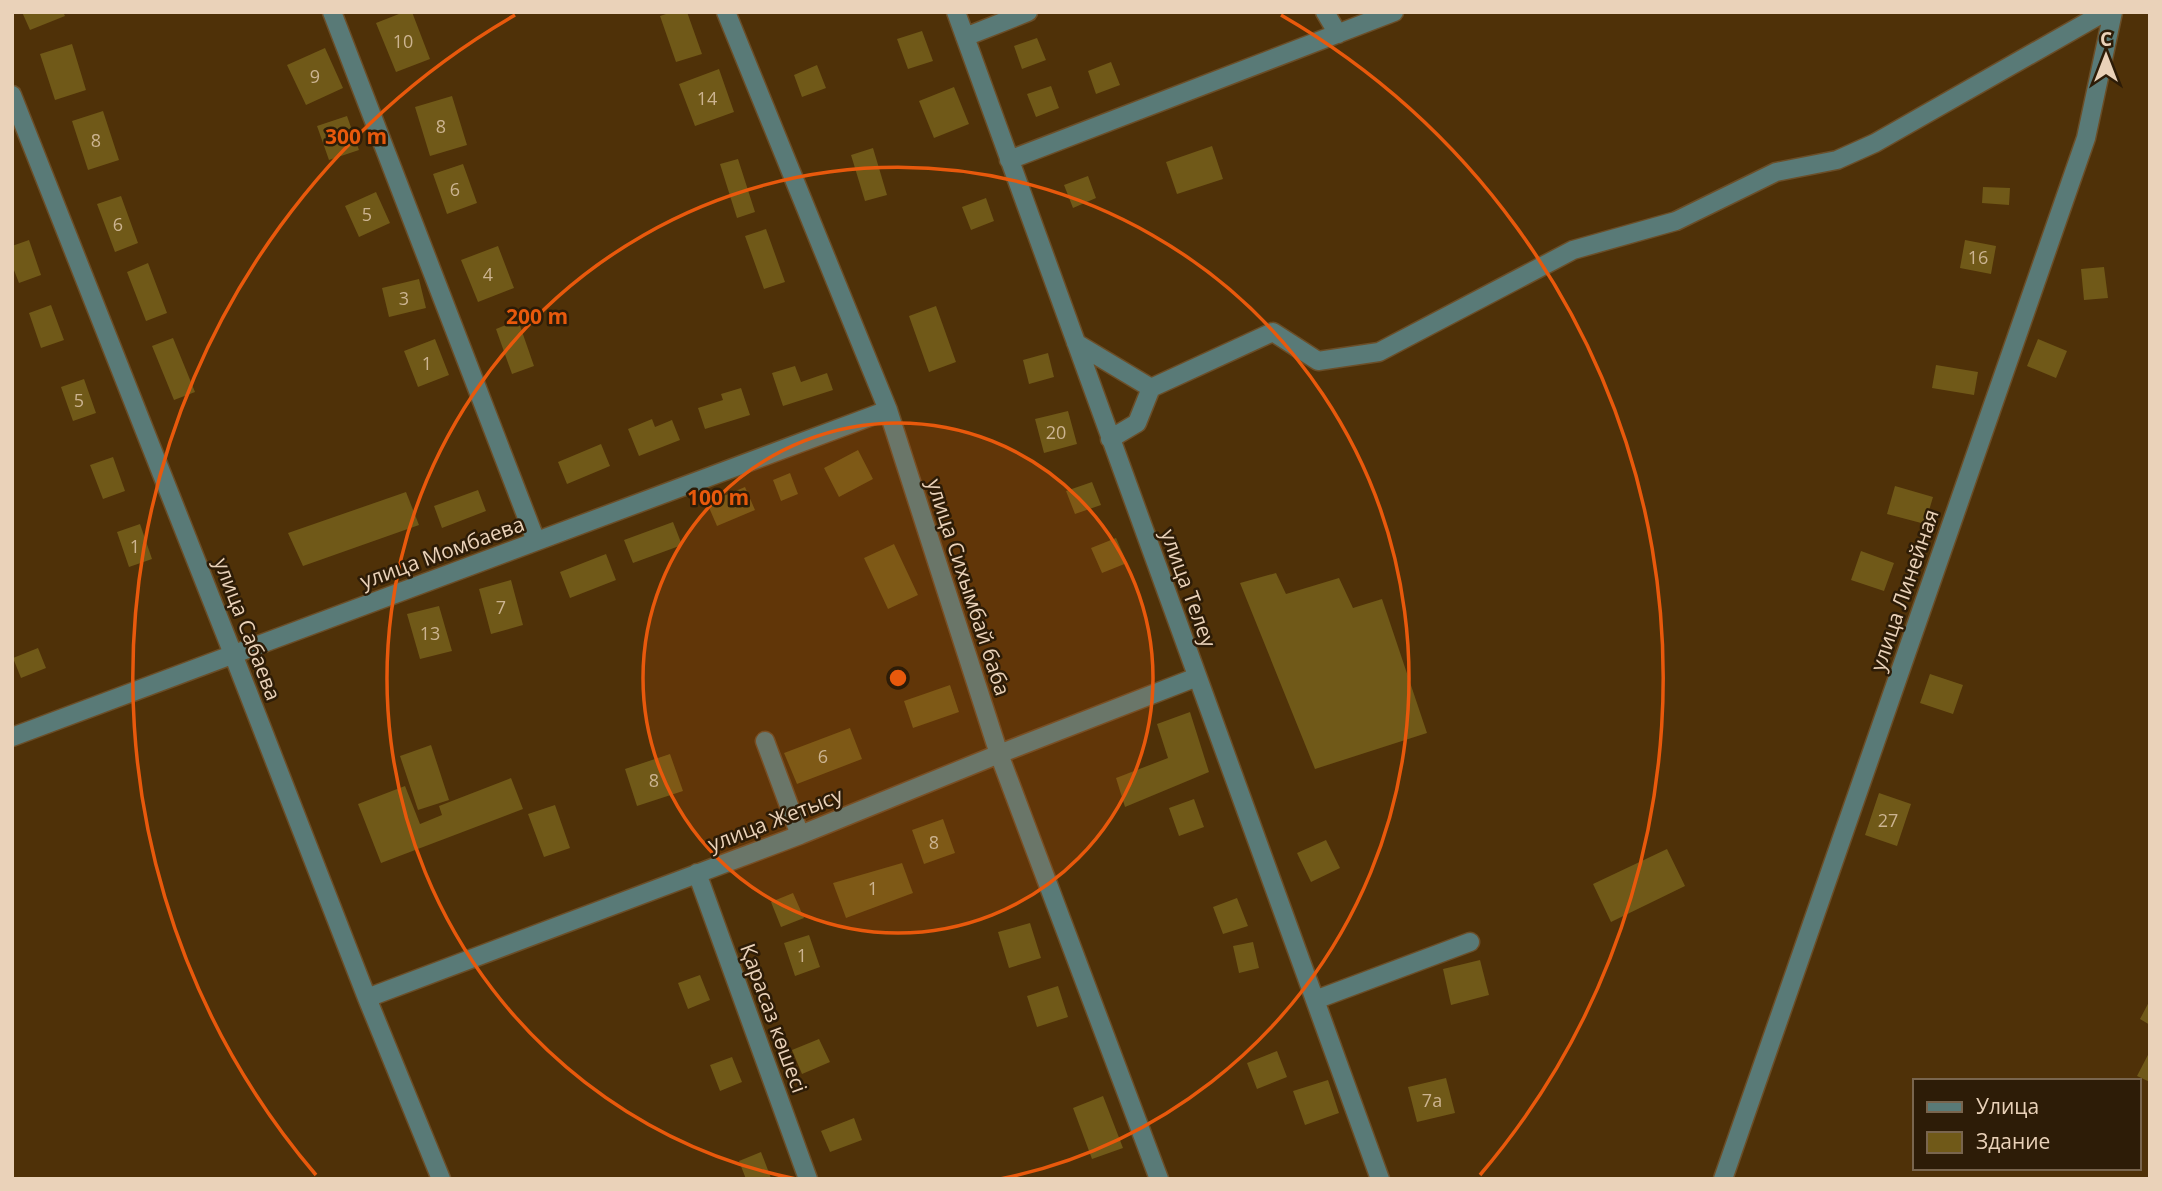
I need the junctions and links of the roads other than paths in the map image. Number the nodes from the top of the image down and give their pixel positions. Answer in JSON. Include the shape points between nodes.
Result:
{"nodes":[{"id":1,"x":332,"y":12,"type":"edge"},
{"id":2,"x":726,"y":12,"type":"edge"},
{"id":3,"x":956,"y":12,"type":"edge"},
{"id":4,"x":1028,"y":12,"type":"edge"},
{"id":5,"x":1325,"y":12,"type":"edge"},
{"id":6,"x":1394,"y":12,"type":"edge"},
{"id":7,"x":2105,"y":12,"type":"edge"},
{"id":8,"x":2113,"y":12,"type":"edge"},
{"id":9,"x":1338,"y":34,"type":"junction"},
{"id":10,"x":965,"y":37,"type":"junction"},
{"id":11,"x":12,"y":95,"type":"edge"},
{"id":12,"x":1009,"y":160,"type":"junction"},
{"id":13,"x":1076,"y":343,"type":"junction"},
{"id":14,"x":1151,"y":388,"type":"junction"},
{"id":15,"x":888,"y":410,"type":"junction"},
{"id":16,"x":1110,"y":439,"type":"junction"},
{"id":17,"x":537,"y":541,"type":"junction"},
{"id":18,"x":233,"y":654,"type":"junction"},
{"id":19,"x":1197,"y":677,"type":"junction"},
{"id":20,"x":12,"y":737,"type":"edge"},
{"id":21,"x":765,"y":741,"type":"dead end"},
{"id":22,"x":999,"y":754,"type":"junction"},
{"id":23,"x":800,"y":835,"type":"junction"},
{"id":24,"x":697,"y":873,"type":"junction"},
{"id":25,"x":1470,"y":942,"type":"dead end"},
{"id":26,"x":367,"y":998,"type":"junction"},
{"id":27,"x":1315,"y":1000,"type":"junction"},
{"id":28,"x":441,"y":1179,"type":"edge"},
{"id":29,"x":808,"y":1179,"type":"edge"},
{"id":30,"x":1159,"y":1179,"type":"edge"},
{"id":31,"x":1380,"y":1179,"type":"edge"},
{"id":32,"x":1723,"y":1179,"type":"edge"}],
"edges":[{"from":1,"to":17,"type":"street"},
{"from":2,"to":15,"type":"street","name":"улица Сихымбай баба"},
{"from":3,"to":10,"type":"street","name":"улица Телеу"},
{"from":4,"to":10,"type":"street"},
{"from":5,"to":9,"type":"street"},
{"from":6,"to":9,"type":"street"},
{"from":7,"to":14,"type":"street","via":[[1875,143],[1837,160],[1776,172],[1676,221],[1573,250],[1379,352],[1318,361],[1273,332]]},
{"from":8,"to":32,"type":"street","name":"улица Линейная","via":[[2086,138]]},
{"from":9,"to":12,"type":"street"},
{"from":10,"to":12,"type":"street","name":"улица Телеу"},
{"from":11,"to":18,"type":"street","name":"улица Сабаева"},
{"from":12,"to":13,"type":"street","name":"улица Телеу"},
{"from":13,"to":14,"type":"street"},
{"from":13,"to":16,"type":"street","name":"улица Телеу"},
{"from":14,"to":16,"type":"street","via":[[1137,423]]},
{"from":15,"to":17,"type":"street","name":"улица Момбаева"},
{"from":15,"to":22,"type":"street","name":"улица Сихымбай баба"},
{"from":16,"to":19,"type":"street","name":"улица Телеу"},
{"from":17,"to":18,"type":"street","name":"улица Момбаева"},
{"from":18,"to":20,"type":"street","name":"улица Момбаева"},
{"from":18,"to":26,"type":"street","name":"улица Сабаева"},
{"from":19,"to":22,"type":"street","name":"улица Жетысу"},
{"from":19,"to":27,"type":"street","name":"улица Телеу"},
{"from":21,"to":23,"type":"street"},
{"from":22,"to":23,"type":"street","name":"улица Жетысу"},
{"from":22,"to":30,"type":"street","name":"улица Сихымбай баба"},
{"from":23,"to":24,"type":"street","name":"улица Жетысу"},
{"from":24,"to":26,"type":"street","name":"улица Жетысу"},
{"from":24,"to":29,"type":"street","name":"Қарасаз көшесі"},
{"from":25,"to":27,"type":"street"},
{"from":26,"to":28,"type":"street","name":"улица Сабаева"},
{"from":27,"to":31,"type":"street","name":"улица Телеу"}]}
